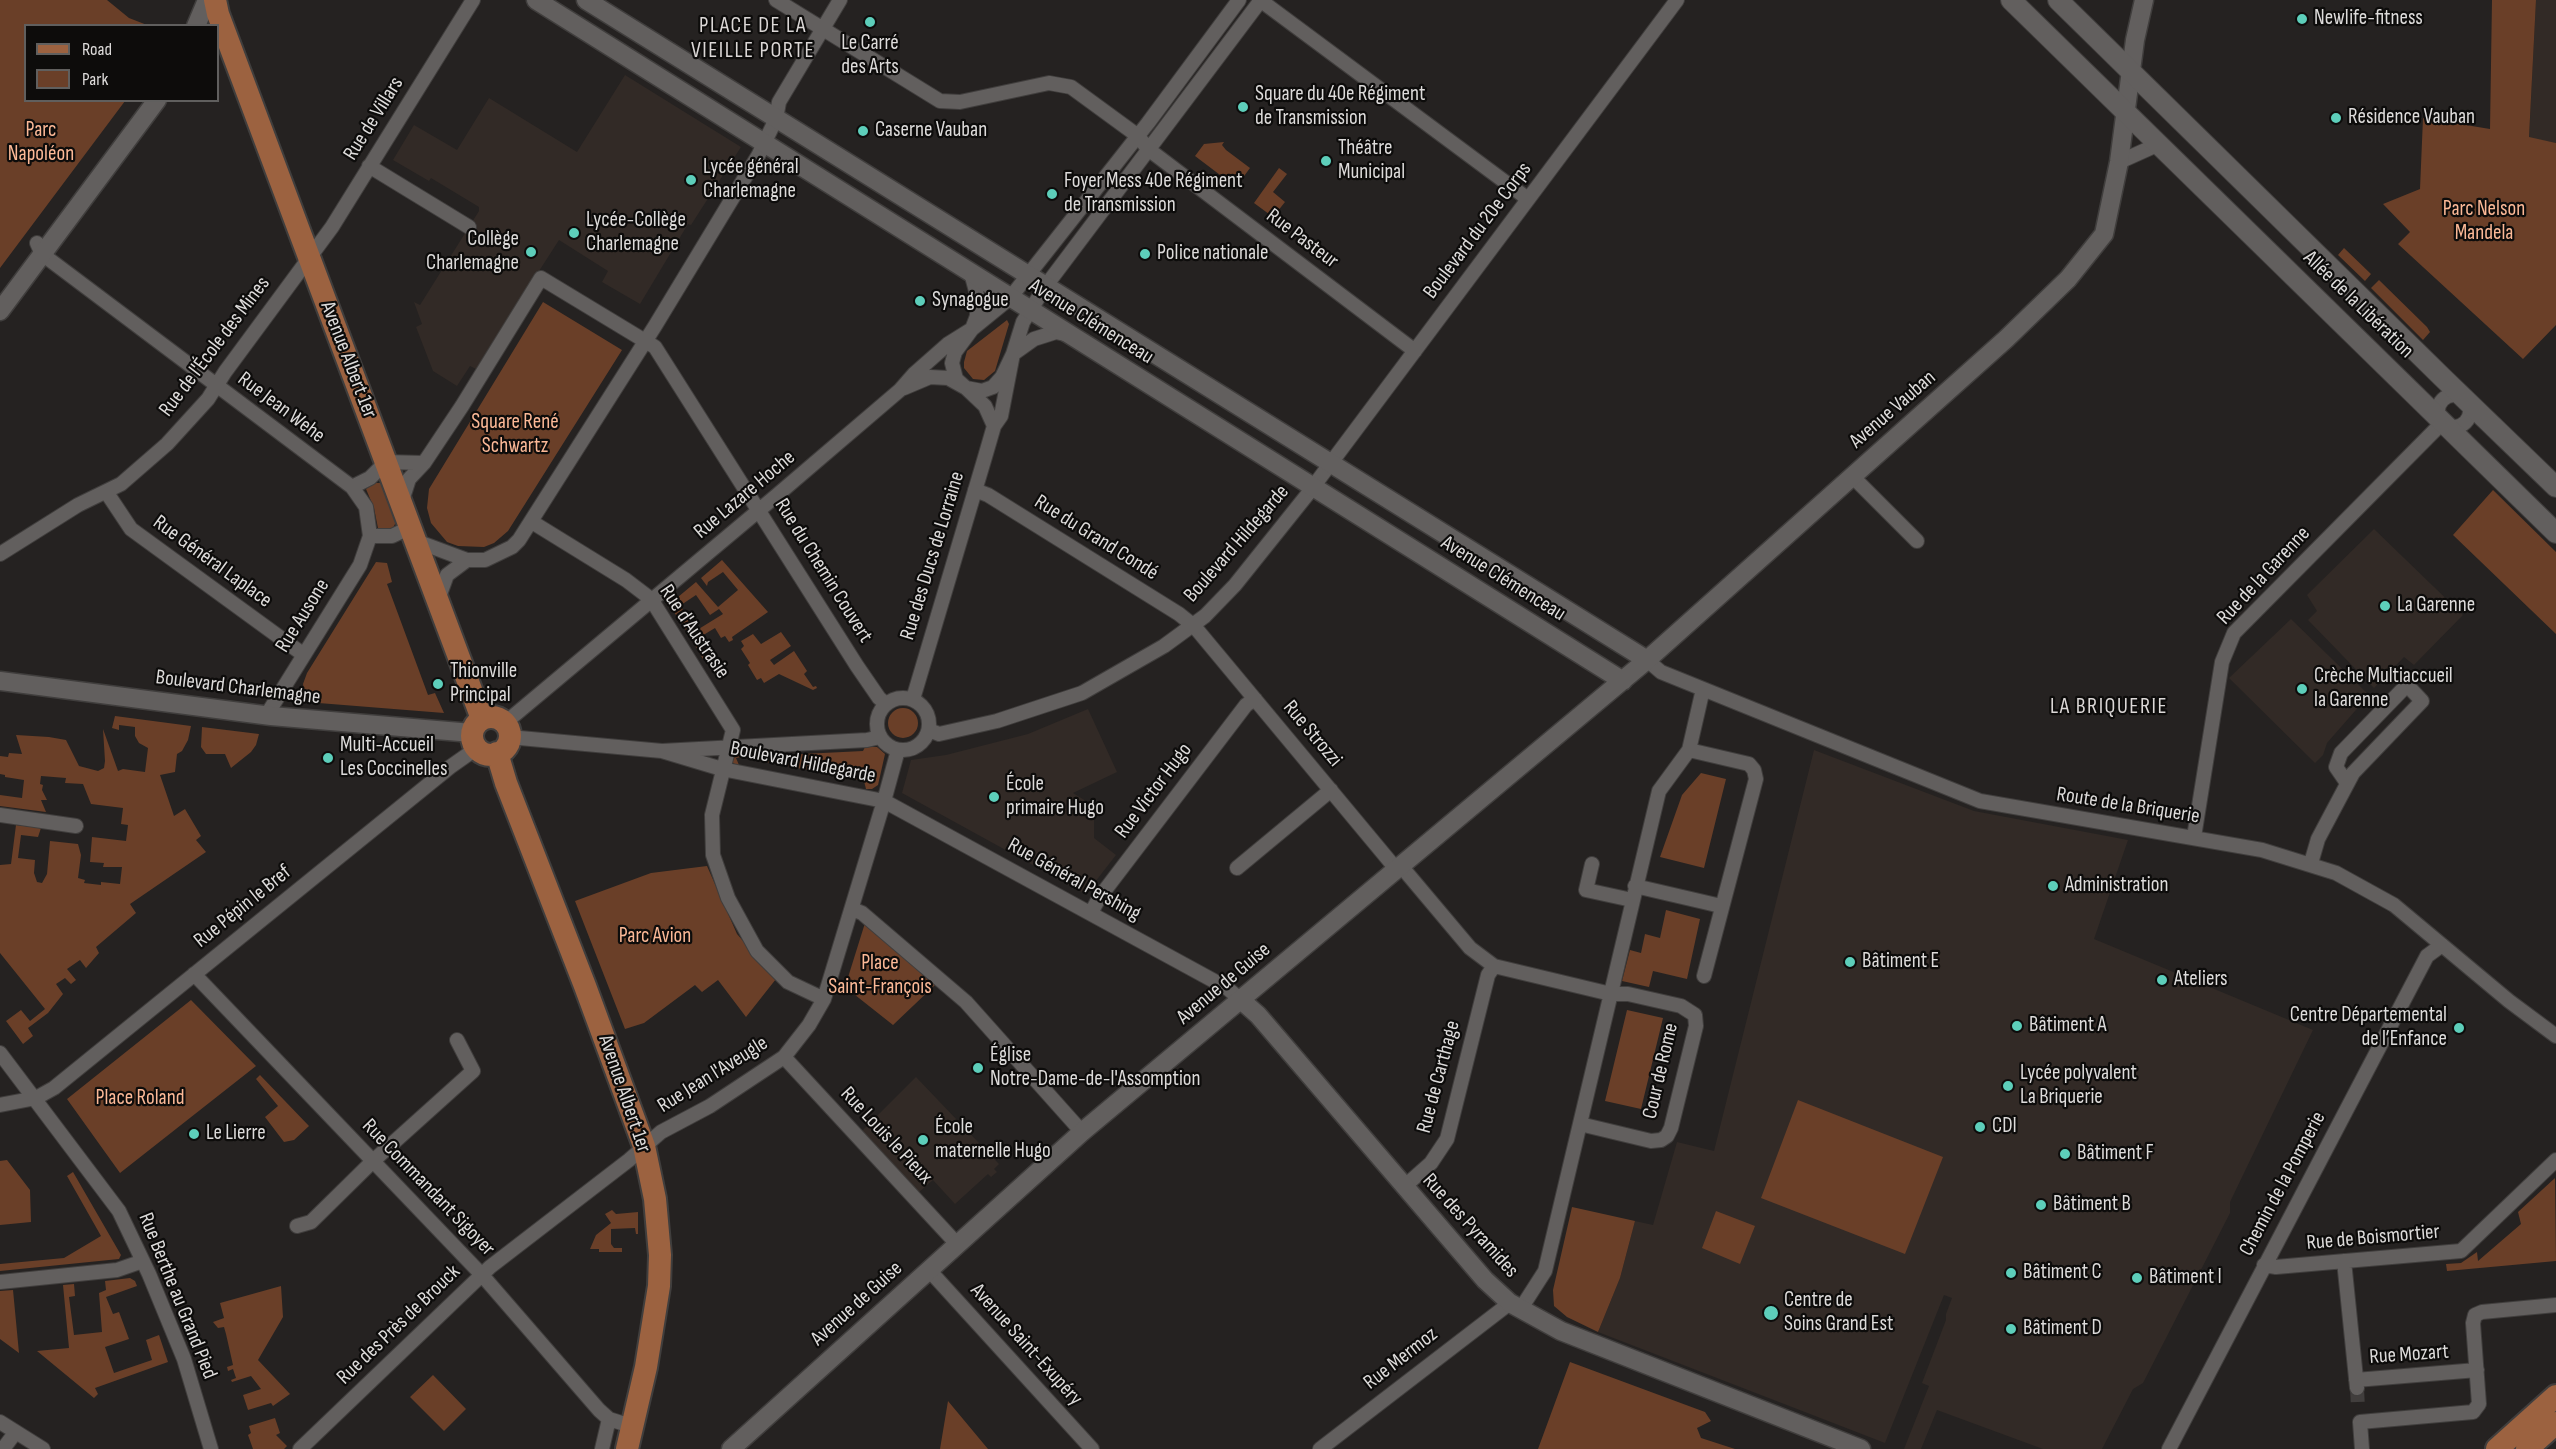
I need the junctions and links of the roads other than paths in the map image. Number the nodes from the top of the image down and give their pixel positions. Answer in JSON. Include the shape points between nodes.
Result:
{"nodes":[{"id":1,"x":473,"y":0,"type":"edge"},
{"id":2,"x":536,"y":0,"type":"edge"},
{"id":3,"x":586,"y":0,"type":"edge"},
{"id":4,"x":776,"y":0,"type":"edge"},
{"id":5,"x":840,"y":0,"type":"edge"},
{"id":6,"x":1239,"y":0,"type":"edge"},
{"id":7,"x":1261,"y":0,"type":"edge"},
{"id":8,"x":1677,"y":0,"type":"edge"},
{"id":9,"x":2011,"y":0,"type":"edge"},
{"id":10,"x":2058,"y":0,"type":"edge"},
{"id":11,"x":2144,"y":0,"type":"edge"},
{"id":12,"x":214,"y":10,"type":"edge"},
{"id":13,"x":198,"y":24,"type":"edge"},
{"id":14,"x":823,"y":27,"type":"junction"},
{"id":15,"x":219,"y":38,"type":"edge"},
{"id":16,"x":234,"y":55,"type":"junction"},
{"id":17,"x":2131,"y":72,"type":"junction"},
{"id":18,"x":144,"y":102,"type":"edge"},
{"id":19,"x":155,"y":102,"type":"edge"},
{"id":20,"x":2126,"y":112,"type":"junction"},
{"id":21,"x":776,"y":119,"type":"junction"},
{"id":22,"x":1138,"y":136,"type":"junction"},
{"id":23,"x":763,"y":143,"type":"junction"},
{"id":24,"x":2159,"y":144,"type":"junction"},
{"id":25,"x":1148,"y":149,"type":"junction"},
{"id":26,"x":2119,"y":162,"type":"junction"},
{"id":27,"x":369,"y":166,"type":"junction"},
{"id":28,"x":1528,"y":200,"type":"junction"},
{"id":29,"x":470,"y":227,"type":"dead end"},
{"id":30,"x":36,"y":250,"type":"junction"},
{"id":31,"x":310,"y":259,"type":"junction"},
{"id":32,"x":971,"y":273,"type":"junction"},
{"id":33,"x":1028,"y":276,"type":"junction"},
{"id":34,"x":1046,"y":286,"type":"junction"},
{"id":35,"x":0,"y":294,"type":"edge"},
{"id":36,"x":1010,"y":298,"type":"junction"},
{"id":37,"x":1031,"y":310,"type":"junction"},
{"id":38,"x":0,"y":311,"type":"edge"},
{"id":39,"x":972,"y":329,"type":"junction"},
{"id":40,"x":1071,"y":336,"type":"junction"},
{"id":41,"x":645,"y":342,"type":"junction"},
{"id":42,"x":1415,"y":351,"type":"junction"},
{"id":43,"x":1013,"y":354,"type":"junction"},
{"id":44,"x":216,"y":385,"type":"junction"},
{"id":45,"x":966,"y":388,"type":"junction"},
{"id":46,"x":900,"y":390,"type":"junction"},
{"id":47,"x":2466,"y":400,"type":"junction"},
{"id":48,"x":2443,"y":422,"type":"junction"},
{"id":49,"x":994,"y":426,"type":"junction"},
{"id":50,"x":386,"y":462,"type":"junction"},
{"id":51,"x":424,"y":463,"type":"junction"},
{"id":52,"x":1331,"y":464,"type":"junction"},
{"id":53,"x":1852,"y":476,"type":"junction"},
{"id":54,"x":352,"y":486,"type":"junction"},
{"id":55,"x":1313,"y":487,"type":"junction"},
{"id":56,"x":2556,"y":487,"type":"edge"},
{"id":57,"x":975,"y":490,"type":"junction"},
{"id":58,"x":107,"y":493,"type":"junction"},
{"id":59,"x":402,"y":501,"type":"junction"},
{"id":60,"x":759,"y":510,"type":"junction"},
{"id":61,"x":532,"y":522,"type":"junction"},
{"id":62,"x":2556,"y":533,"type":"edge"},
{"id":63,"x":413,"y":534,"type":"junction"},
{"id":64,"x":370,"y":536,"type":"junction"},
{"id":65,"x":1917,"y":541,"type":"dead end"},
{"id":66,"x":0,"y":554,"type":"edge"},
{"id":67,"x":467,"y":560,"type":"junction"},
{"id":68,"x":651,"y":599,"type":"junction"},
{"id":69,"x":438,"y":600,"type":"junction"},
{"id":70,"x":1194,"y":626,"type":"junction"},
{"id":71,"x":304,"y":655,"type":"junction"},
{"id":72,"x":1654,"y":666,"type":"junction"},
{"id":73,"x":0,"y":681,"type":"edge"},
{"id":74,"x":1623,"y":681,"type":"junction"},
{"id":75,"x":1703,"y":689,"type":"junction"},
{"id":76,"x":913,"y":699,"type":"junction"},
{"id":77,"x":1255,"y":699,"type":"junction"},
{"id":78,"x":886,"y":704,"type":"junction"},
{"id":79,"x":266,"y":716,"type":"junction"},
{"id":80,"x":929,"y":730,"type":"junction"},
{"id":81,"x":490,"y":736,"type":"junction"},
{"id":82,"x":880,"y":736,"type":"junction"},
{"id":83,"x":728,"y":747,"type":"junction"},
{"id":84,"x":898,"y":750,"type":"junction"},
{"id":85,"x":1689,"y":750,"type":"junction"},
{"id":86,"x":662,"y":751,"type":"junction"},
{"id":87,"x":723,"y":769,"type":"junction"},
{"id":88,"x":2347,"y":783,"type":"junction"},
{"id":89,"x":1331,"y":790,"type":"junction"},
{"id":90,"x":884,"y":801,"type":"junction"},
{"id":91,"x":0,"y":815,"type":"edge"},
{"id":92,"x":76,"y":826,"type":"dead end"},
{"id":93,"x":2194,"y":837,"type":"junction"},
{"id":94,"x":2311,"y":863,"type":"junction"},
{"id":95,"x":1592,"y":864,"type":"dead end"},
{"id":96,"x":1237,"y":868,"type":"dead end"},
{"id":97,"x":1399,"y":868,"type":"junction"},
{"id":98,"x":1633,"y":893,"type":"junction"},
{"id":99,"x":1720,"y":906,"type":"junction"},
{"id":100,"x":852,"y":909,"type":"junction"},
{"id":101,"x":1091,"y":913,"type":"junction"},
{"id":102,"x":2442,"y":945,"type":"junction"},
{"id":103,"x":1494,"y":966,"type":"junction"},
{"id":104,"x":194,"y":974,"type":"junction"},
{"id":105,"x":1704,"y":976,"type":"dead end"},
{"id":106,"x":1611,"y":994,"type":"junction"},
{"id":107,"x":824,"y":999,"type":"junction"},
{"id":108,"x":1241,"y":1000,"type":"junction"},
{"id":109,"x":2556,"y":1036,"type":"edge"},
{"id":110,"x":457,"y":1040,"type":"dead end"},
{"id":111,"x":0,"y":1053,"type":"edge"},
{"id":112,"x":784,"y":1057,"type":"junction"},
{"id":113,"x":36,"y":1098,"type":"junction"},
{"id":114,"x":0,"y":1105,"type":"edge"},
{"id":115,"x":1580,"y":1124,"type":"junction"},
{"id":116,"x":1082,"y":1132,"type":"junction"},
{"id":117,"x":644,"y":1146,"type":"junction"},
{"id":118,"x":2556,"y":1160,"type":"edge"},
{"id":119,"x":373,"y":1161,"type":"junction"},
{"id":120,"x":1405,"y":1186,"type":"junction"},
{"id":121,"x":297,"y":1226,"type":"dead end"},
{"id":122,"x":957,"y":1244,"type":"junction"},
{"id":123,"x":143,"y":1261,"type":"junction"},
{"id":124,"x":2344,"y":1261,"type":"junction"},
{"id":125,"x":2264,"y":1265,"type":"junction"},
{"id":126,"x":929,"y":1270,"type":"junction"},
{"id":127,"x":482,"y":1275,"type":"junction"},
{"id":128,"x":0,"y":1282,"type":"edge"},
{"id":129,"x":2556,"y":1305,"type":"edge"},
{"id":130,"x":1515,"y":1307,"type":"junction"},
{"id":131,"x":2477,"y":1370,"type":"junction"},
{"id":132,"x":2556,"y":1396,"type":"edge"},
{"id":133,"x":609,"y":1419,"type":"junction"},
{"id":134,"x":0,"y":1422,"type":"edge"},
{"id":135,"x":2556,"y":1423,"type":"edge"},
{"id":136,"x":631,"y":1426,"type":"junction"},
{"id":137,"x":15,"y":1433,"type":"junction"},
{"id":138,"x":3,"y":1449,"type":"edge"},
{"id":139,"x":43,"y":1449,"type":"edge"},
{"id":140,"x":210,"y":1449,"type":"edge"},
{"id":141,"x":300,"y":1449,"type":"edge"},
{"id":142,"x":602,"y":1449,"type":"edge"},
{"id":143,"x":627,"y":1449,"type":"edge"},
{"id":144,"x":731,"y":1449,"type":"edge"},
{"id":145,"x":1092,"y":1449,"type":"edge"},
{"id":146,"x":1320,"y":1449,"type":"edge"},
{"id":147,"x":1861,"y":1449,"type":"edge"},
{"id":148,"x":2169,"y":1449,"type":"edge"},
{"id":149,"x":2362,"y":1449,"type":"edge"},
{"id":150,"x":2497,"y":1449,"type":"edge"},
{"id":151,"x":2527,"y":1449,"type":"edge"}],
"edges":[{"from":1,"to":27,"type":"street","name":"Rue de Villars"},
{"from":2,"to":23,"type":"street","name":"Avenue Clémenceau"},
{"from":3,"to":21,"type":"street","name":"Avenue Clémenceau"},
{"from":4,"to":14,"type":"street"},
{"from":5,"to":14,"type":"street"},
{"from":6,"to":22,"type":"street","name":"Rue Lazare Hoche"},
{"from":7,"to":25,"type":"street","name":"Rue des Ducs de Lorraine"},
{"from":7,"to":28,"type":"street"},
{"from":8,"to":28,"type":"street","name":"Boulevard du 20e Corps"},
{"from":9,"to":20,"type":"main road","name":"Allée de la Libération"},
{"from":10,"to":17,"type":"main road","name":"Allée de la Libération"},
{"from":11,"to":17,"type":"street","name":"Avenue Vauban"},
{"from":12,"to":13,"type":"street"},
{"from":12,"to":16,"type":"main road","name":"Avenue Albert 1er"},
{"from":14,"to":21,"type":"street","via":[[779,102]]},
{"from":14,"to":22,"type":"street","name":"Rue Pasteur","via":[[940,101],[960,102],[1049,83],[1071,87]]},
{"from":15,"to":16,"type":"street"},
{"from":16,"to":31,"type":"main road","name":"Avenue Albert 1er"},
{"from":17,"to":20,"type":"street","name":"Avenue Vauban"},
{"from":17,"to":47,"type":"main road","name":"Allée de la Libération"},
{"from":18,"to":30,"type":"street"},
{"from":19,"to":30,"type":"street"},
{"from":20,"to":24,"type":"main road","name":"Allée de la Libération"},
{"from":20,"to":26,"type":"street","name":"Avenue Vauban"},
{"from":21,"to":23,"type":"street"},
{"from":21,"to":33,"type":"street","name":"Avenue Clémenceau"},
{"from":22,"to":25,"type":"street","name":"Rue Pasteur"},
{"from":22,"to":33,"type":"street","name":"Rue Lazare Hoche"},
{"from":23,"to":32,"type":"street","name":"Avenue Clémenceau"},
{"from":23,"to":41,"type":"street"},
{"from":24,"to":26,"type":"street"},
{"from":24,"to":48,"type":"main road","name":"Allée de la Libération"},
{"from":25,"to":34,"type":"street","name":"Rue des Ducs de Lorraine"},
{"from":25,"to":42,"type":"street","name":"Rue Pasteur"},
{"from":26,"to":53,"type":"street","name":"Avenue Vauban","via":[[2104,234],[2068,279]]},
{"from":27,"to":29,"type":"street"},
{"from":27,"to":31,"type":"street","name":"Rue de Villars"},
{"from":28,"to":42,"type":"street","name":"Boulevard du 20e Corps"},
{"from":30,"to":35,"type":"street"},
{"from":30,"to":38,"type":"street"},
{"from":30,"to":44,"type":"street","name":"Rue Jean Wehe"},
{"from":31,"to":44,"type":"street","name":"Rue de l'École des Mines"},
{"from":31,"to":50,"type":"main road","name":"Avenue Albert 1er"},
{"from":32,"to":36,"type":"street","name":"Avenue Clémenceau"},
{"from":32,"to":39,"type":"street","via":[[978,303]]},
{"from":33,"to":34,"type":"street","name":"Avenue Clémenceau"},
{"from":33,"to":36,"type":"street","name":"Rue Lazare Hoche"},
{"from":34,"to":37,"type":"street","name":"Rue des Ducs de Lorraine"},
{"from":34,"to":52,"type":"street","name":"Avenue Clémenceau"},
{"from":36,"to":37,"type":"street","name":"Avenue Clémenceau"},
{"from":36,"to":39,"type":"street","name":"Rue Lazare Hoche"},
{"from":37,"to":40,"type":"street","name":"Avenue Clémenceau"},
{"from":37,"to":43,"type":"street","name":"Rue des Ducs de Lorraine"},
{"from":39,"to":45,"type":"street","via":[[952,363],[956,379]]},
{"from":39,"to":46,"type":"street","name":"Rue Lazare Hoche","via":[[948,344]]},
{"from":40,"to":43,"type":"street","via":[[1056,332],[1027,343]]},
{"from":40,"to":55,"type":"street","name":"Avenue Clémenceau"},
{"from":41,"to":51,"type":"street","via":[[541,278]]},
{"from":41,"to":60,"type":"street","name":"Rue du Chemin Couvert","via":[[655,347]]},
{"from":41,"to":61,"type":"street"},
{"from":42,"to":52,"type":"street","name":"Boulevard du 20e Corps"},
{"from":43,"to":45,"type":"street","via":[[993,387],[982,391]]},
{"from":43,"to":49,"type":"street","name":"Rue des Ducs de Lorraine","via":[[1001,416]]},
{"from":44,"to":54,"type":"street","name":"Rue Jean Wehe"},
{"from":44,"to":58,"type":"street","name":"Rue de l'École des Mines","via":[[167,444]]},
{"from":45,"to":46,"type":"street","via":[[948,378],[930,377]]},
{"from":45,"to":49,"type":"street","via":[[985,406]]},
{"from":46,"to":60,"type":"street","name":"Rue Lazare Hoche"},
{"from":47,"to":48,"type":"street","via":[[2451,396],[2442,402],[2439,414]]},
{"from":47,"to":48,"type":"street","via":[[2470,415],[2464,424],[2451,427]]},
{"from":47,"to":56,"type":"main road","name":"Allée de la Libération"},
{"from":48,"to":62,"type":"main road","name":"Allée de la Libération"},
{"from":48,"to":93,"type":"street","name":"Rue de la Garenne","via":[[2234,633],[2222,662]]},
{"from":49,"to":57,"type":"street","name":"Rue des Ducs de Lorraine"},
{"from":50,"to":51,"type":"street"},
{"from":50,"to":54,"type":"street","via":[[370,478]]},
{"from":50,"to":59,"type":"main road","name":"Avenue Albert 1er"},
{"from":51,"to":59,"type":"street","via":[[409,479]]},
{"from":52,"to":55,"type":"street","name":"Boulevard du 20e Corps"},
{"from":52,"to":72,"type":"street","name":"Avenue Clémenceau"},
{"from":53,"to":65,"type":"street"},
{"from":53,"to":72,"type":"street","name":"Avenue Vauban"},
{"from":54,"to":64,"type":"street","name":"Rue Ausone","via":[[366,507]]},
{"from":55,"to":70,"type":"street","name":"Boulevard Hildegarde","via":[[1235,585]]},
{"from":55,"to":74,"type":"street","name":"Avenue Clémenceau"},
{"from":57,"to":70,"type":"street","name":"Rue du Grand Condé"},
{"from":57,"to":76,"type":"street","name":"Rue des Ducs de Lorraine"},
{"from":58,"to":66,"type":"street","name":"Rue de l'École des Mines","via":[[78,505]]},
{"from":58,"to":71,"type":"street","name":"Rue Général Laplace","via":[[131,529]]},
{"from":59,"to":63,"type":"main road","name":"Avenue Albert 1er"},
{"from":60,"to":68,"type":"street","name":"Rue Lazare Hoche"},
{"from":60,"to":78,"type":"street","name":"Rue du Chemin Couvert"},
{"from":61,"to":67,"type":"street","via":[[512,547],[485,560]]},
{"from":61,"to":68,"type":"street","name":"Rue d'Austrasie"},
{"from":63,"to":64,"type":"street"},
{"from":63,"to":67,"type":"street"},
{"from":63,"to":69,"type":"main road","name":"Avenue Albert 1er"},
{"from":64,"to":71,"type":"street","name":"Rue Ausone","via":[[360,565]]},
{"from":67,"to":69,"type":"street","via":[[447,575]]},
{"from":68,"to":81,"type":"street","name":"Rue Lazare Hoche"},
{"from":68,"to":83,"type":"street","name":"Rue d'Austrasie","via":[[733,730]]},
{"from":69,"to":81,"type":"main road","name":"Avenue Albert 1er"},
{"from":70,"to":77,"type":"street","name":"Rue Strozzi"},
{"from":70,"to":80,"type":"street","name":"Boulevard Hildegarde","via":[[1082,693],[997,722],[939,734]]},
{"from":71,"to":79,"type":"street","name":"Rue Ausone"},
{"from":72,"to":74,"type":"street","name":"Avenue de Guise"},
{"from":72,"to":75,"type":"street","name":"Route de la Briquerie"},
{"from":73,"to":79,"type":"street","name":"Boulevard Charlemagne"},
{"from":74,"to":97,"type":"street","name":"Avenue de Guise"},
{"from":75,"to":85,"type":"street"},
{"from":75,"to":93,"type":"street","name":"Route de la Briquerie","via":[[1980,801]]},
{"from":76,"to":78,"type":"street","via":[[904,697]]},
{"from":76,"to":80,"type":"street","via":[[927,712]]},
{"from":77,"to":89,"type":"street","name":"Rue Strozzi"},
{"from":77,"to":101,"type":"street","name":"Rue Victor Hugo","via":[[1246,705]]},
{"from":78,"to":82,"type":"street","via":[[877,719]]},
{"from":79,"to":81,"type":"street","name":"Boulevard Charlemagne"},
{"from":80,"to":84,"type":"street","via":[[917,746]]},
{"from":81,"to":86,"type":"street","name":"Boulevard Hildegarde"},
{"from":81,"to":104,"type":"street","name":"Rue Pépin le Bref"},
{"from":81,"to":117,"type":"main road","name":"Avenue Albert 1er"},
{"from":82,"to":83,"type":"street","name":"Boulevard Hildegarde","via":[[867,740]]},
{"from":82,"to":84,"type":"street"},
{"from":83,"to":86,"type":"street","name":"Boulevard Hildegarde"},
{"from":83,"to":87,"type":"street","name":"Rue d'Austrasie"},
{"from":84,"to":90,"type":"street","name":"Boulevard Hildegarde"},
{"from":85,"to":98,"type":"street","via":[[1659,791]]},
{"from":85,"to":99,"type":"street","via":[[1749,764],[1756,779],[1727,894]]},
{"from":86,"to":87,"type":"street","name":"Boulevard Hildegarde"},
{"from":87,"to":90,"type":"street","name":"Boulevard Hildegarde"},
{"from":87,"to":107,"type":"street","name":"Rue d'Austrasie","via":[[712,815],[713,855],[728,898],[757,951],[788,982]]},
{"from":88,"to":88,"type":"street","via":[[2422,701],[2407,686],[2341,753],[2336,766]]},
{"from":88,"to":94,"type":"street","via":[[2318,839]]},
{"from":89,"to":96,"type":"street"},
{"from":89,"to":97,"type":"street","name":"Rue Strozzi"},
{"from":90,"to":100,"type":"street","name":"Rue Jean l'Aveugle"},
{"from":90,"to":101,"type":"street","name":"Rue Général Pershing"},
{"from":91,"to":92,"type":"street"},
{"from":93,"to":94,"type":"street","name":"Route de la Briquerie"},
{"from":94,"to":102,"type":"street","name":"Route de la Briquerie","via":[[2394,905]]},
{"from":95,"to":98,"type":"street","via":[[1586,890]]},
{"from":97,"to":103,"type":"street","name":"Rue Strozzi","via":[[1470,948]]},
{"from":97,"to":108,"type":"street","name":"Avenue de Guise"},
{"from":98,"to":99,"type":"street"},
{"from":98,"to":106,"type":"street"},
{"from":99,"to":105,"type":"street"},
{"from":100,"to":107,"type":"street","name":"Rue Jean l'Aveugle"},
{"from":100,"to":116,"type":"street","via":[[862,913],[966,1002]]},
{"from":101,"to":108,"type":"street","name":"Rue Général Pershing","via":[[1227,988]]},
{"from":102,"to":109,"type":"street","name":"Route de la Briquerie"},
{"from":102,"to":125,"type":"street","name":"Chemin de la Pomperie","via":[[2427,956]]},
{"from":103,"to":106,"type":"street"},
{"from":103,"to":120,"type":"street","name":"Rue de Carthage","via":[[1488,975],[1447,1139],[1431,1163]]},
{"from":104,"to":113,"type":"street","name":"Rue Pépin le Bref","via":[[54,1088]]},
{"from":104,"to":119,"type":"street","name":"Rue Commandant Sigoyer"},
{"from":106,"to":115,"type":"street"},
{"from":106,"to":115,"type":"street","name":"Cour de Rome","via":[[1629,994],[1681,1006],[1695,1015],[1696,1026],[1667,1136],[1651,1141]]},
{"from":107,"to":112,"type":"street","name":"Rue Jean l'Aveugle"},
{"from":108,"to":116,"type":"street","name":"Avenue de Guise"},
{"from":108,"to":120,"type":"street","name":"Rue des Pyramides"},
{"from":110,"to":119,"type":"street","via":[[472,1071]]},
{"from":111,"to":113,"type":"street","name":"Rue Berthe au Grand Pied"},
{"from":112,"to":117,"type":"street","name":"Rue Jean l'Aveugle"},
{"from":112,"to":122,"type":"street","name":"Rue Louis le Pieux"},
{"from":113,"to":114,"type":"street"},
{"from":113,"to":123,"type":"street","name":"Rue Berthe au Grand Pied","via":[[119,1211]]},
{"from":115,"to":130,"type":"street","via":[[1545,1271]]},
{"from":116,"to":122,"type":"street","name":"Avenue de Guise"},
{"from":117,"to":127,"type":"street","name":"Rue des Près de Brouck"},
{"from":117,"to":136,"type":"main road","name":"Avenue Albert 1er","via":[[655,1199],[659,1286],[648,1359]]},
{"from":118,"to":124,"type":"street","name":"Rue de Boismortier","via":[[2461,1251]]},
{"from":119,"to":121,"type":"street","via":[[311,1222]]},
{"from":119,"to":127,"type":"street","name":"Rue Commandant Sigoyer"},
{"from":120,"to":130,"type":"street","name":"Rue des Pyramides","via":[[1485,1280]]},
{"from":122,"to":126,"type":"street","name":"Avenue de Guise"},
{"from":123,"to":128,"type":"street","via":[[117,1270]]},
{"from":123,"to":140,"type":"street","name":"Rue Berthe au Grand Pied","via":[[184,1359]]},
{"from":124,"to":125,"type":"street","name":"Rue de Boismortier"},
{"from":124,"to":131,"type":"street","name":"Rue Mozart","via":[[2356,1384]]},
{"from":125,"to":148,"type":"street","name":"Chemin de la Pomperie"},
{"from":126,"to":144,"type":"street","name":"Avenue de Guise"},
{"from":126,"to":145,"type":"street","name":"Avenue Saint-Exupéry"},
{"from":127,"to":133,"type":"street","name":"Rue Commandant Sigoyer"},
{"from":127,"to":141,"type":"street","name":"Rue des Près de Brouck"},
{"from":129,"to":131,"type":"street","name":"Rue Mozart","via":[[2475,1315]]},
{"from":130,"to":146,"type":"street","name":"Rue Mermoz"},
{"from":130,"to":147,"type":"street","name":"Rue des Pyramides","via":[[1560,1331]]},
{"from":131,"to":149,"type":"street","name":"Rue Mozart","via":[[2479,1404],[2473,1412],[2359,1415]]},
{"from":132,"to":150,"type":"main road"},
{"from":133,"to":136,"type":"street"},
{"from":133,"to":142,"type":"street"},
{"from":134,"to":137,"type":"street"},
{"from":135,"to":151,"type":"main road"},
{"from":136,"to":143,"type":"main road","name":"Avenue Albert 1er"},
{"from":137,"to":138,"type":"street"},
{"from":137,"to":139,"type":"street"}]}
